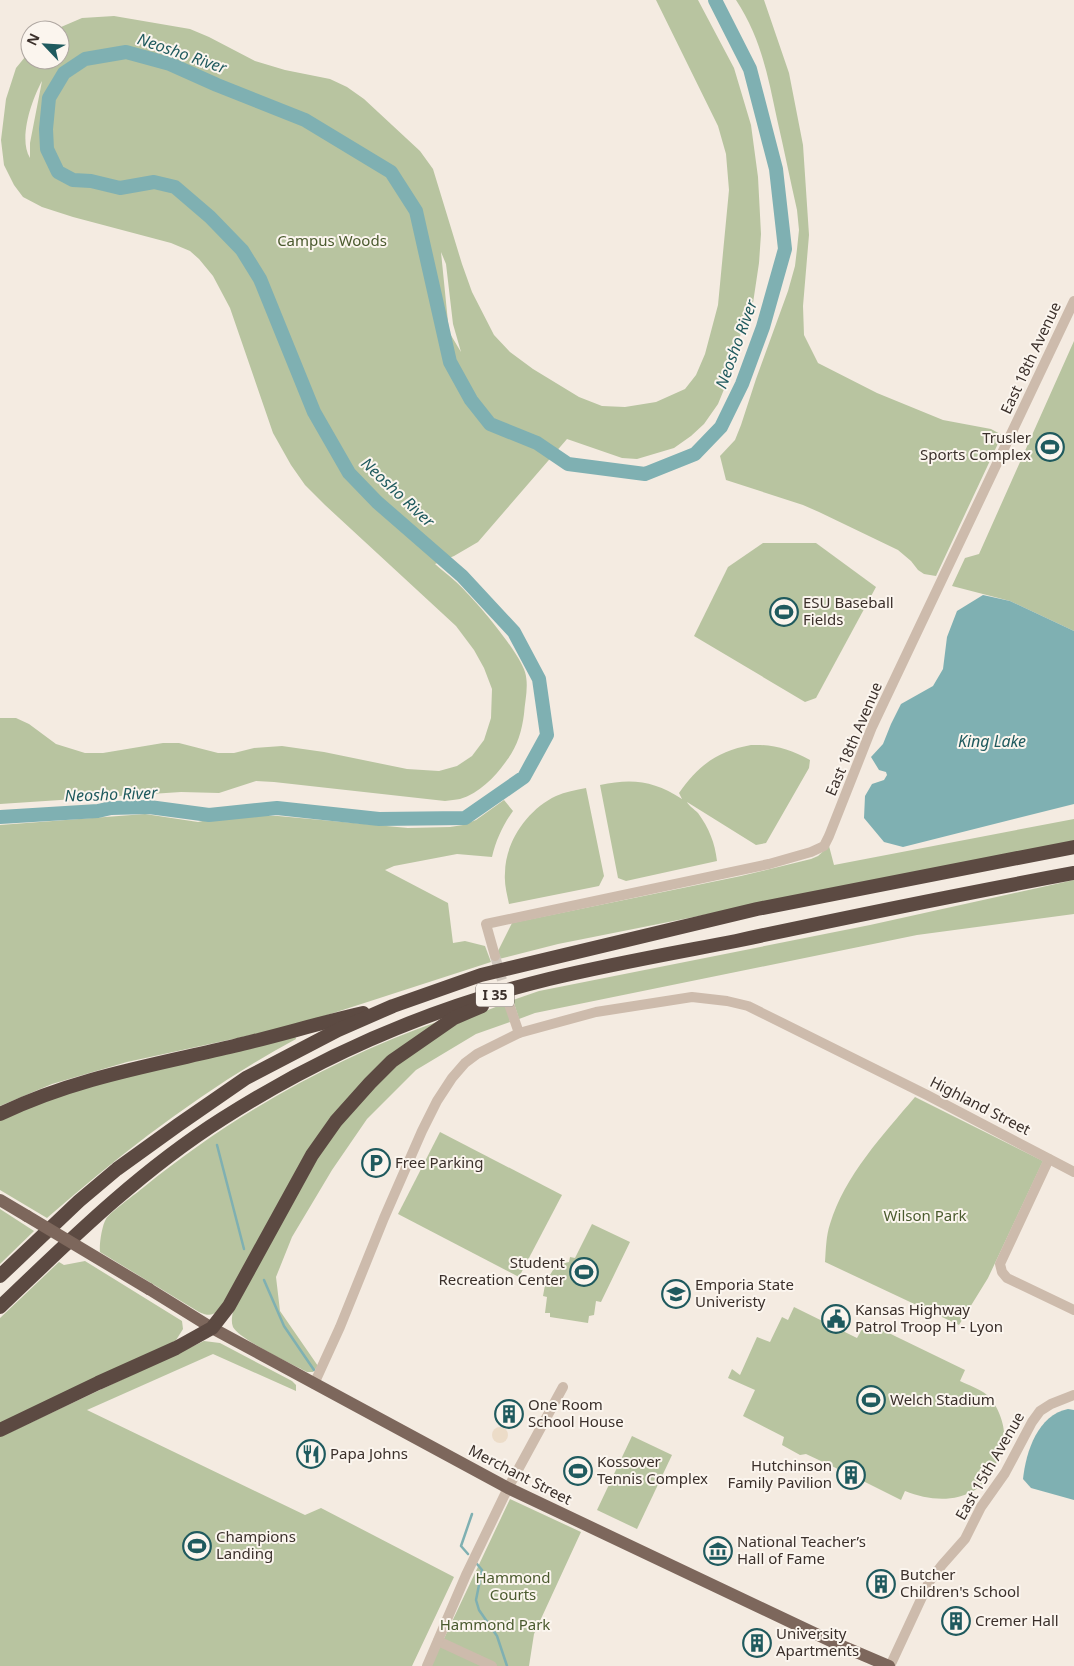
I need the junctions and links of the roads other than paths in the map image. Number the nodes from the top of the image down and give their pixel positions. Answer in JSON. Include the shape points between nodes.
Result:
{"nodes":[{"id":1,"x":1074,"y":301,"type":"edge"},
{"id":2,"x":1074,"y":847,"type":"edge"},
{"id":3,"x":1074,"y":873,"type":"edge"},
{"id":4,"x":495,"y":956,"type":"tunnel mouth"},
{"id":5,"x":531,"y":985,"type":"junction"},
{"id":6,"x":509,"y":1004,"type":"tunnel mouth"},
{"id":7,"x":393,"y":1006,"type":"junction"},
{"id":8,"x":519,"y":1033,"type":"junction"},
{"id":9,"x":0,"y":1114,"type":"edge"},
{"id":10,"x":1049,"y":1159,"type":"junction"},
{"id":11,"x":1074,"y":1172,"type":"edge"},
{"id":12,"x":0,"y":1200,"type":"edge"},
{"id":13,"x":0,"y":1276,"type":"edge"},
{"id":14,"x":0,"y":1307,"type":"edge"},
{"id":15,"x":1074,"y":1310,"type":"edge"},
{"id":16,"x":212,"y":1328,"type":"junction"},
{"id":17,"x":314,"y":1384,"type":"junction"},
{"id":18,"x":563,"y":1387,"type":"dead end"},
{"id":19,"x":1074,"y":1395,"type":"edge"},
{"id":20,"x":0,"y":1430,"type":"edge"},
{"id":21,"x":508,"y":1488,"type":"junction"},
{"id":22,"x":438,"y":1641,"type":"junction"},
{"id":23,"x":426,"y":1666,"type":"edge"},
{"id":24,"x":492,"y":1666,"type":"edge"},
{"id":25,"x":889,"y":1666,"type":"edge"}],
"edges":[{"from":1,"to":4,"type":"street","name":"East 18th Avenue","via":[[872,727],[824,846],[769,864],[486,924]]},
{"from":2,"to":7,"type":"highway","number":"I 35","via":[[757,909],[481,975]]},
{"from":3,"to":5,"type":"highway","number":"I 35"},
{"from":5,"to":14,"type":"highway","number":"I 35","via":[[422,1018],[359,1045],[222,1119],[99,1213]]},
{"from":5,"to":16,"type":"highway","via":[[454,1018],[392,1061],[370,1083],[336,1121],[312,1155],[229,1306]]},
{"from":6,"to":8,"type":"street"},
{"from":7,"to":9,"type":"highway","via":[[89,1080],[26,1101]]},
{"from":7,"to":13,"type":"highway","number":"I 35","via":[[338,1030],[246,1078],[117,1169]]},
{"from":8,"to":10,"type":"street","name":"Highland Street","via":[[596,1012],[692,997],[727,1001],[748,1006]]},
{"from":8,"to":17,"type":"street","name":"Highland Street","via":[[465,1063],[437,1101]]},
{"from":10,"to":11,"type":"street","name":"Highland Street"},
{"from":10,"to":15,"type":"street","via":[[1000,1264],[1007,1278]]},
{"from":12,"to":16,"type":"main road","name":"Merchant Street","bridge":true},
{"from":16,"to":17,"type":"main road","name":"Merchant Street"},
{"from":16,"to":20,"type":"highway"},
{"from":17,"to":21,"type":"main road","name":"Merchant Street"},
{"from":18,"to":21,"type":"street"},
{"from":19,"to":25,"type":"street","name":"East 15th Avenue","via":[[1040,1411],[965,1539],[929,1582]]},
{"from":21,"to":22,"type":"street"},
{"from":21,"to":25,"type":"main road","name":"Merchant Street","via":[[835,1644]]},
{"from":22,"to":23,"type":"street"},
{"from":22,"to":24,"type":"street"}]}
